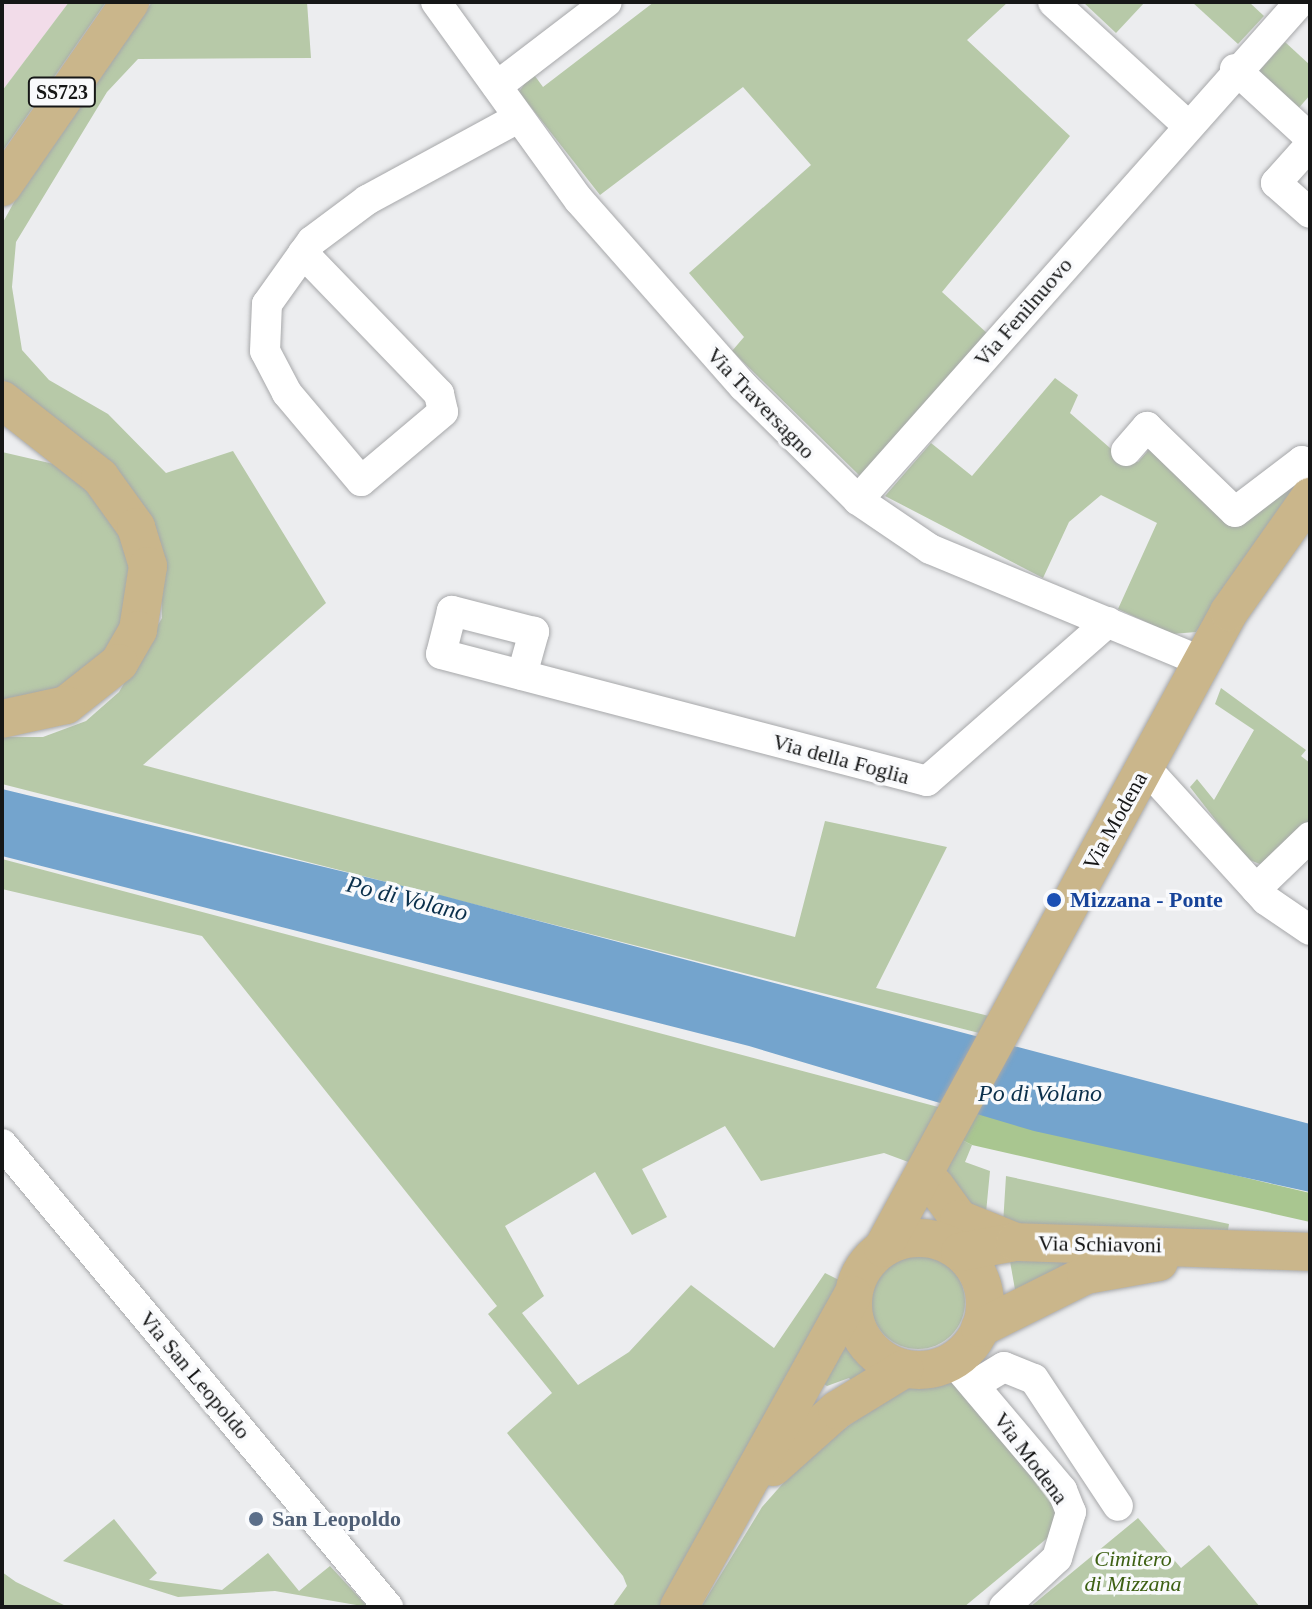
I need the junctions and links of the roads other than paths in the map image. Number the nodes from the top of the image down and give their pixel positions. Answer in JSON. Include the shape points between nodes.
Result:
{"nodes":[{"id":1,"x":130,"y":2,"type":"edge"},
{"id":2,"x":436,"y":2,"type":"edge"},
{"id":3,"x":607,"y":2,"type":"edge"},
{"id":4,"x":1053,"y":2,"type":"edge"},
{"id":5,"x":1300,"y":2,"type":"edge"},
{"id":6,"x":1235,"y":69,"type":"junction"},
{"id":7,"x":497,"y":86,"type":"junction"},
{"id":8,"x":518,"y":118,"type":"junction"},
{"id":9,"x":1187,"y":125,"type":"junction"},
{"id":10,"x":1310,"y":138,"type":"edge"},
{"id":11,"x":1310,"y":145,"type":"edge"},
{"id":12,"x":2,"y":187,"type":"edge"},
{"id":13,"x":1310,"y":213,"type":"edge"},
{"id":14,"x":303,"y":253,"type":"junction"},
{"id":15,"x":2,"y":400,"type":"edge"},
{"id":16,"x":2,"y":440,"type":"edge"},
{"id":17,"x":57,"y":445,"type":"junction"},
{"id":18,"x":1126,"y":451,"type":"dead end"},
{"id":19,"x":1310,"y":468,"type":"edge"},
{"id":20,"x":1310,"y":497,"type":"edge"},
{"id":21,"x":858,"y":500,"type":"junction"},
{"id":22,"x":1108,"y":622,"type":"junction"},
{"id":23,"x":1201,"y":661,"type":"junction"},
{"id":24,"x":522,"y":675,"type":"dead end"},
{"id":25,"x":2,"y":719,"type":"edge"},
{"id":26,"x":1145,"y":767,"type":"junction"},
{"id":27,"x":1310,"y":837,"type":"edge"},
{"id":28,"x":1256,"y":889,"type":"junction"},
{"id":29,"x":1310,"y":930,"type":"edge"},
{"id":30,"x":2,"y":1144,"type":"edge"},
{"id":31,"x":939,"y":1157,"type":"junction"},
{"id":32,"x":1015,"y":1242,"type":"junction"},
{"id":33,"x":883,"y":1248,"type":"junction"},
{"id":34,"x":1240,"y":1248,"type":"junction"},
{"id":35,"x":954,"y":1249,"type":"junction"},
{"id":36,"x":1310,"y":1252,"type":"edge"},
{"id":37,"x":853,"y":1295,"type":"junction"},
{"id":38,"x":980,"y":1328,"type":"junction"},
{"id":39,"x":904,"y":1369,"type":"junction"},
{"id":40,"x":963,"y":1373,"type":"junction"},
{"id":41,"x":747,"y":1496,"type":"junction"},
{"id":42,"x":1118,"y":1506,"type":"dead end"},
{"id":43,"x":388,"y":1607,"type":"edge"},
{"id":44,"x":679,"y":1607,"type":"edge"},
{"id":45,"x":1004,"y":1607,"type":"edge"}],
"edges":[{"from":1,"to":12,"type":"main road","number":"SS723"},
{"from":2,"to":7,"type":"street","name":"Via Traversagno"},
{"from":3,"to":7,"type":"street"},
{"from":4,"to":9,"type":"street"},
{"from":5,"to":6,"type":"street","name":"Via Fenilnuovo"},
{"from":6,"to":9,"type":"street","name":"Via Fenilnuovo"},
{"from":6,"to":10,"type":"street"},
{"from":7,"to":8,"type":"street","name":"Via Traversagno"},
{"from":8,"to":14,"type":"street","via":[[367,200]]},
{"from":8,"to":21,"type":"street","name":"Via Traversagno","via":[[696,335]]},
{"from":9,"to":21,"type":"street","name":"Via Fenilnuovo"},
{"from":11,"to":13,"type":"street","via":[[1276,183]]},
{"from":14,"to":14,"type":"street","via":[[267,304],[265,351],[287,393],[361,481],[443,412],[439,394]]},
{"from":15,"to":17,"type":"main road"},
{"from":16,"to":17,"type":"main road"},
{"from":17,"to":25,"type":"main road","via":[[100,477],[128,513],[148,566],[146,601],[119,663],[95,688],[54,709]]},
{"from":18,"to":19,"type":"street","via":[[1147,427],[1235,512],[1302,461]]},
{"from":20,"to":23,"type":"main road","name":"Via Modena","via":[[1249,579]]},
{"from":21,"to":22,"type":"street","name":"Via Traversagno","via":[[930,549]]},
{"from":22,"to":23,"type":"street","name":"Via Traversagno"},
{"from":22,"to":24,"type":"street","name":"Via della Foglia","via":[[927,781]]},
{"from":23,"to":26,"type":"main road","name":"Via Modena"},
{"from":26,"to":28,"type":"street"},
{"from":26,"to":31,"type":"main road","name":"Via Modena"},
{"from":27,"to":28,"type":"street"},
{"from":28,"to":29,"type":"street"},
{"from":30,"to":43,"type":"street","name":"Via San Leopoldo"},
{"from":31,"to":32,"type":"main road","via":[[959,1219]]},
{"from":31,"to":33,"type":"main road","name":"Via Modena"},
{"from":31,"to":35,"type":"main road"},
{"from":32,"to":34,"type":"main road","name":"Via Schiavoni"},
{"from":32,"to":35,"type":"main road","name":"Via Schiavoni"},
{"from":33,"to":35,"type":"main road","via":[[915,1238]]},
{"from":33,"to":37,"type":"main road","name":"Via Modena","via":[[863,1268]]},
{"from":34,"to":36,"type":"main road","name":"Via Schiavoni"},
{"from":34,"to":38,"type":"main road","name":"Via Schiavoni","via":[[1086,1275]]},
{"from":35,"to":38,"type":"main road","via":[[982,1286]]},
{"from":37,"to":39,"type":"main road","via":[[865,1343]]},
{"from":37,"to":41,"type":"main road","name":"Via Modena"},
{"from":38,"to":40,"type":"main road"},
{"from":39,"to":40,"type":"main road","name":"Via Modena"},
{"from":39,"to":41,"type":"main road","name":"Via Modena","via":[[817,1426]]},
{"from":40,"to":42,"type":"street","name":"Via Modena","via":[[1004,1367],[1034,1379]]},
{"from":40,"to":45,"type":"street","name":"Via Modena","via":[[1071,1512],[1063,1549]]},
{"from":41,"to":44,"type":"main road","name":"Via Modena"}]}
